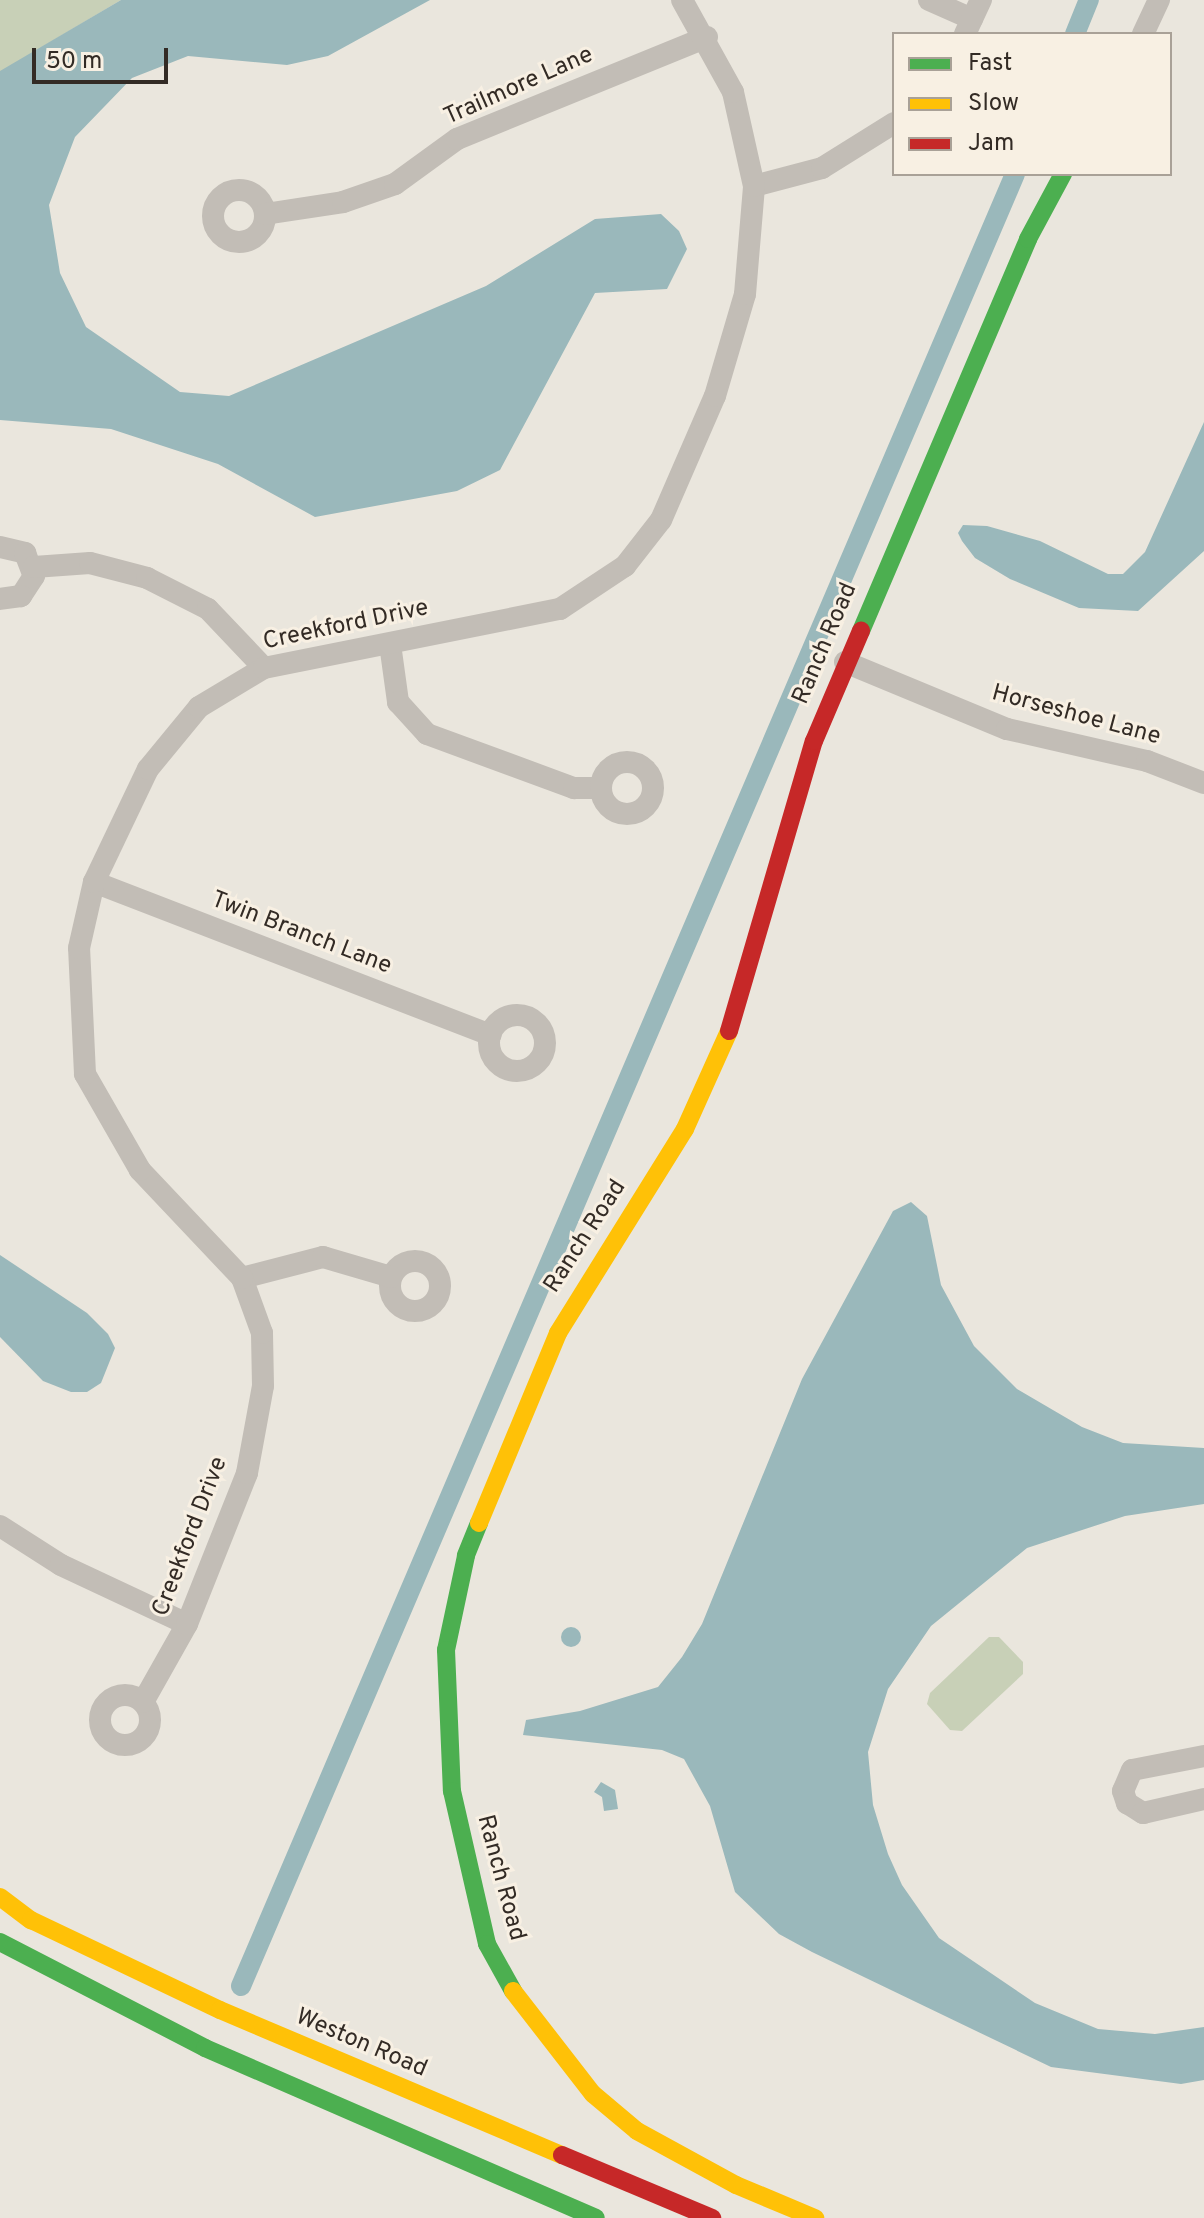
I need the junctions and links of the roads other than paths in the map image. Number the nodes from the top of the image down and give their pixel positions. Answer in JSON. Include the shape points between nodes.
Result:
{"nodes":[{"id":1,"x":682,"y":0,"type":"edge"},
{"id":2,"x":929,"y":0,"type":"edge"},
{"id":3,"x":1159,"y":0,"type":"edge"},
{"id":4,"x":973,"y":18,"type":"edge"},
{"id":5,"x":1144,"y":32,"type":"edge"},
{"id":6,"x":707,"y":37,"type":"junction"},
{"id":7,"x":892,"y":124,"type":"edge"},
{"id":8,"x":1062,"y":176,"type":"edge"},
{"id":9,"x":754,"y":186,"type":"junction"},
{"id":10,"x":265,"y":214,"type":"dead end"},
{"id":11,"x":0,"y":547,"type":"edge"},
{"id":12,"x":34,"y":567,"type":"junction"},
{"id":13,"x":0,"y":599,"type":"edge"},
{"id":14,"x":390,"y":644,"type":"junction"},
{"id":15,"x":845,"y":662,"type":"junction"},
{"id":16,"x":264,"y":668,"type":"junction"},
{"id":17,"x":1204,"y":783,"type":"edge"},
{"id":18,"x":601,"y":788,"type":"dead end"},
{"id":19,"x":94,"y":882,"type":"junction"},
{"id":20,"x":490,"y":1035,"type":"dead end"},
{"id":21,"x":391,"y":1277,"type":"dead end"},
{"id":22,"x":242,"y":1278,"type":"junction"},
{"id":23,"x":0,"y":1526,"type":"edge"},
{"id":24,"x":187,"y":1624,"type":"junction"},
{"id":25,"x":143,"y":1702,"type":"dead end"},
{"id":26,"x":1204,"y":1756,"type":"edge"},
{"id":27,"x":1204,"y":1799,"type":"edge"},
{"id":28,"x":0,"y":1897,"type":"edge"},
{"id":29,"x":0,"y":1942,"type":"edge"},
{"id":30,"x":596,"y":2218,"type":"edge"},
{"id":31,"x":712,"y":2218,"type":"edge"},
{"id":32,"x":815,"y":2218,"type":"edge"}],
"edges":[{"from":1,"to":6,"type":"street","name":"Creekford Drive"},
{"from":2,"to":4,"type":"street"},
{"from":3,"to":5,"type":"street"},
{"from":6,"to":9,"type":"street","name":"Creekford Drive","via":[[733,92]]},
{"from":6,"to":10,"type":"street","name":"Trailmore Lane","via":[[457,139],[395,184],[343,202]]},
{"from":7,"to":9,"type":"street","via":[[822,168]]},
{"from":8,"to":15,"type":"street","name":"Ranch Road","via":[[1028,239]]},
{"from":9,"to":14,"type":"street","name":"Creekford Drive","via":[[745,294],[715,396],[661,520],[625,566],[560,609]]},
{"from":11,"to":12,"type":"street","via":[[18,548]]},
{"from":12,"to":13,"type":"street","via":[[28,591]]},
{"from":12,"to":16,"type":"street","via":[[90,563],[147,578],[208,609]]},
{"from":14,"to":16,"type":"street","name":"Creekford Drive"},
{"from":14,"to":18,"type":"street","via":[[398,702],[427,734],[574,788]]},
{"from":15,"to":17,"type":"street","name":"Horseshoe Lane","via":[[1007,729],[1147,761]]},
{"from":15,"to":32,"type":"street","name":"Ranch Road","via":[[814,741],[725,1046],[685,1129],[558,1333],[466,1556],[446,1650],[452,1791],[487,1944],[524,2010],[593,2094],[637,2131],[736,2185]]},
{"from":16,"to":19,"type":"street","name":"Creekford Drive","via":[[199,707],[148,769]]},
{"from":19,"to":20,"type":"street","name":"Twin Branch Lane"},
{"from":19,"to":22,"type":"street","name":"Creekford Drive","via":[[79,948],[78,1012],[85,1074],[140,1170]]},
{"from":21,"to":22,"type":"street","via":[[323,1257]]},
{"from":22,"to":24,"type":"street","name":"Creekford Drive","via":[[262,1333],[263,1386],[247,1473]]},
{"from":23,"to":24,"type":"street","via":[[61,1565]]},
{"from":24,"to":25,"type":"street","name":"Creekford Drive"},
{"from":26,"to":27,"type":"street","via":[[1132,1770],[1123,1791],[1127,1803],[1143,1813]]},
{"from":28,"to":31,"type":"street","name":"Weston Road","via":[[31,1920],[220,2010]]},
{"from":29,"to":30,"type":"street","via":[[205,2048]]}]}
